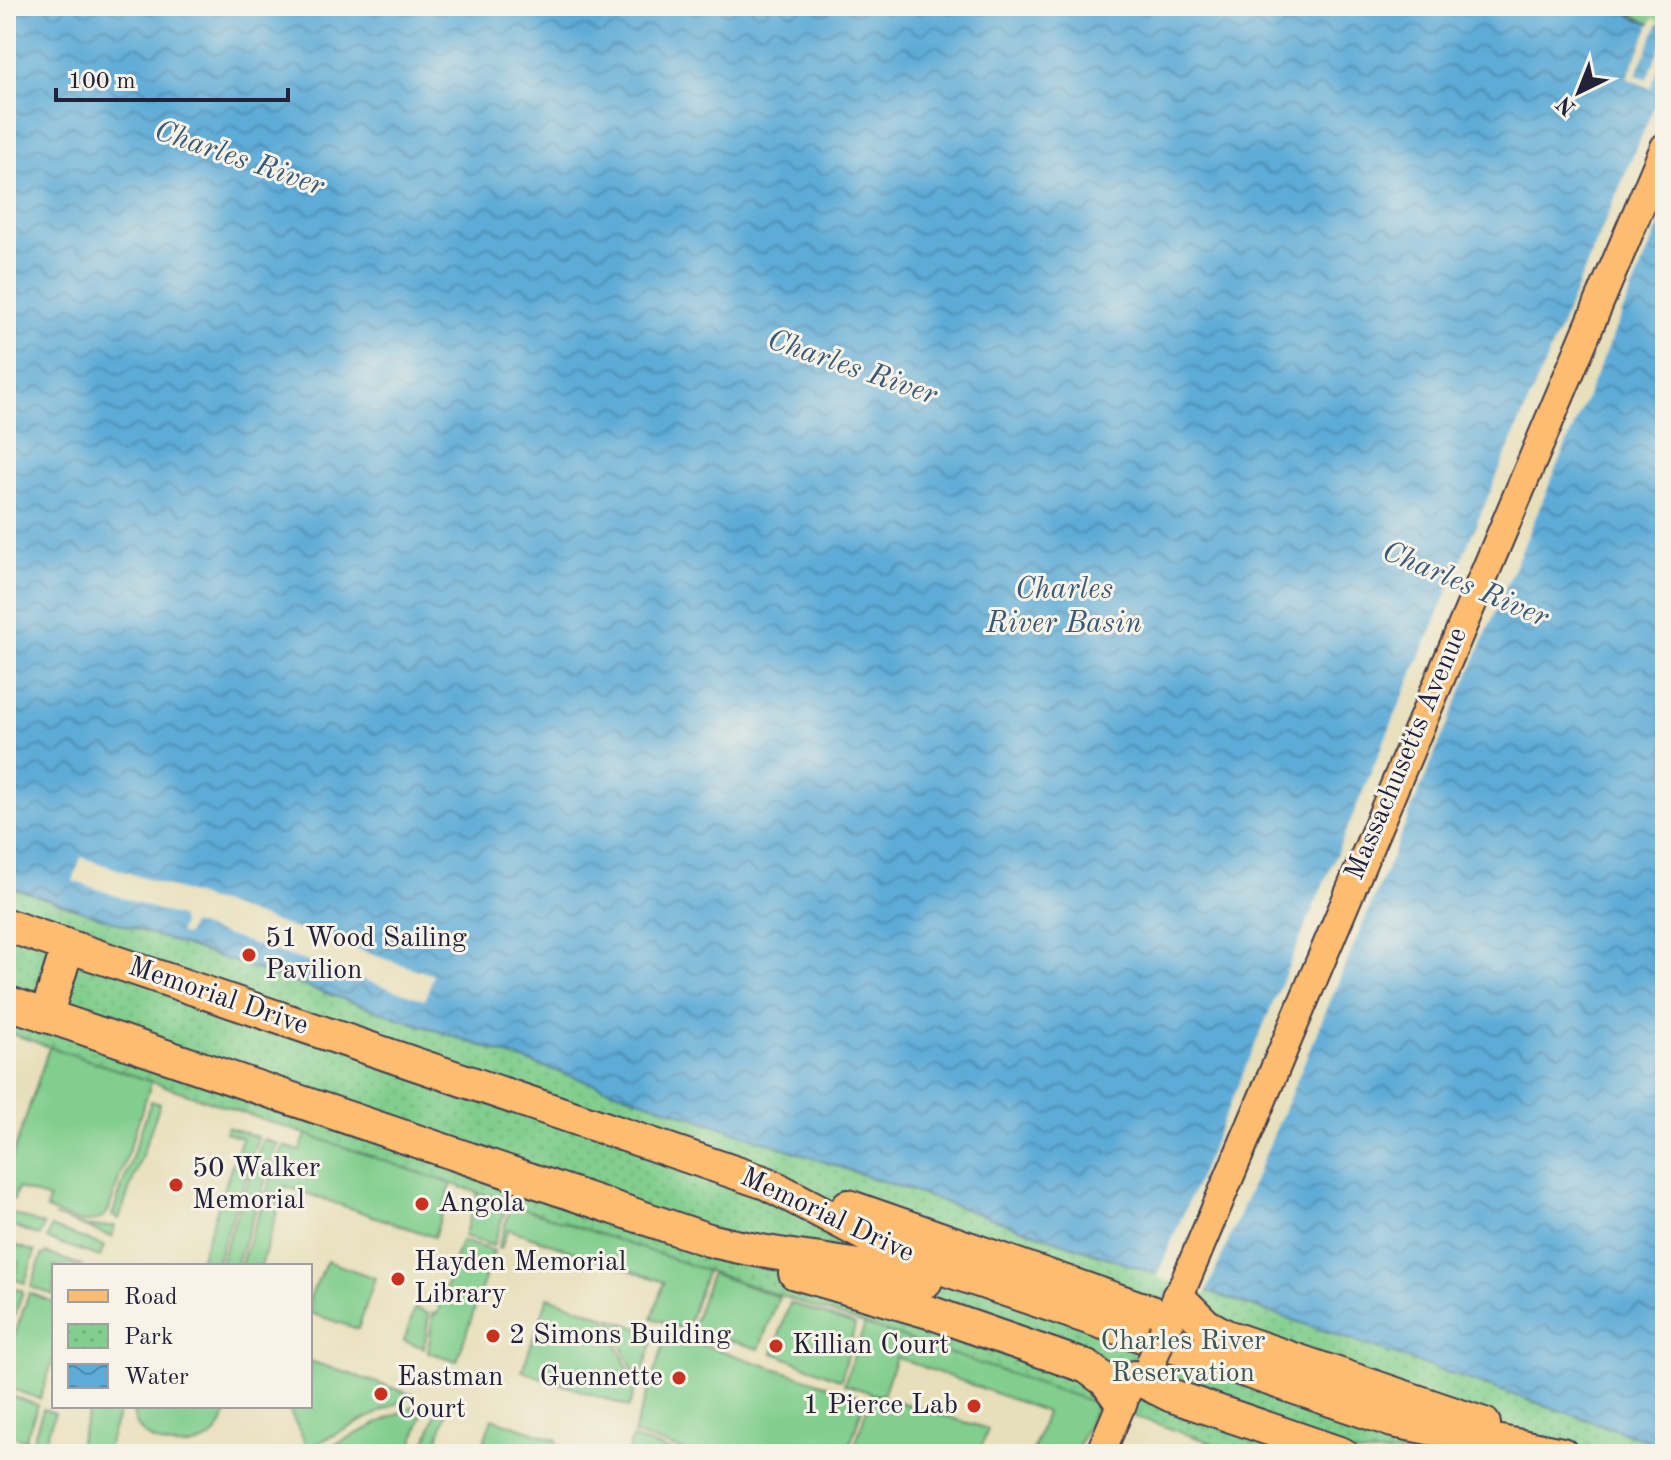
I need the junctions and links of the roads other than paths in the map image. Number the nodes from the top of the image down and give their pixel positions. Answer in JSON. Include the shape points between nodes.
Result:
{"nodes":[{"id":1,"x":1665,"y":147,"type":"edge"},
{"id":2,"x":6,"y":925,"type":"edge"},
{"id":3,"x":63,"y":944,"type":"junction"},
{"id":4,"x":6,"y":1002,"type":"edge"},
{"id":5,"x":46,"y":1016,"type":"junction"},
{"id":6,"x":700,"y":1161,"type":"junction"},
{"id":7,"x":709,"y":1240,"type":"junction"},
{"id":8,"x":1173,"y":1308,"type":"junction"},
{"id":9,"x":1141,"y":1378,"type":"junction"},
{"id":10,"x":1100,"y":1454,"type":"edge"},
{"id":11,"x":1119,"y":1454,"type":"edge"},
{"id":12,"x":1342,"y":1454,"type":"edge"},
{"id":13,"x":1424,"y":1454,"type":"edge"},
{"id":14,"x":1564,"y":1454,"type":"edge"}],
"edges":[{"from":1,"to":8,"type":"main road","name":"Massachusetts Avenue"},
{"from":2,"to":3,"type":"highway","name":"Memorial Drive"},
{"from":3,"to":5,"type":"highway","via":[[64,959]]},
{"from":3,"to":6,"type":"highway","name":"Memorial Drive"},
{"from":4,"to":5,"type":"highway","name":"Memorial Drive"},
{"from":5,"to":7,"type":"highway","name":"Memorial Drive"},
{"from":6,"to":8,"type":"highway","via":[[787,1183]]},
{"from":6,"to":14,"type":"highway","name":"Memorial Drive","via":[[778,1188],[892,1249],[960,1275],[1393,1421]]},
{"from":7,"to":9,"type":"highway","via":[[1087,1367],[1106,1381]]},
{"from":7,"to":13,"type":"highway","name":"Memorial Drive","via":[[924,1281],[1385,1436]]},
{"from":8,"to":9,"type":"main road","name":"Massachusetts Avenue","bridge":true},
{"from":8,"to":14,"type":"highway","via":[[1226,1336]]},
{"from":9,"to":10,"type":"main road","name":"Massachusetts Avenue"},
{"from":9,"to":11,"type":"main road","name":"Massachusetts Avenue"},
{"from":9,"to":12,"type":"highway"}]}
